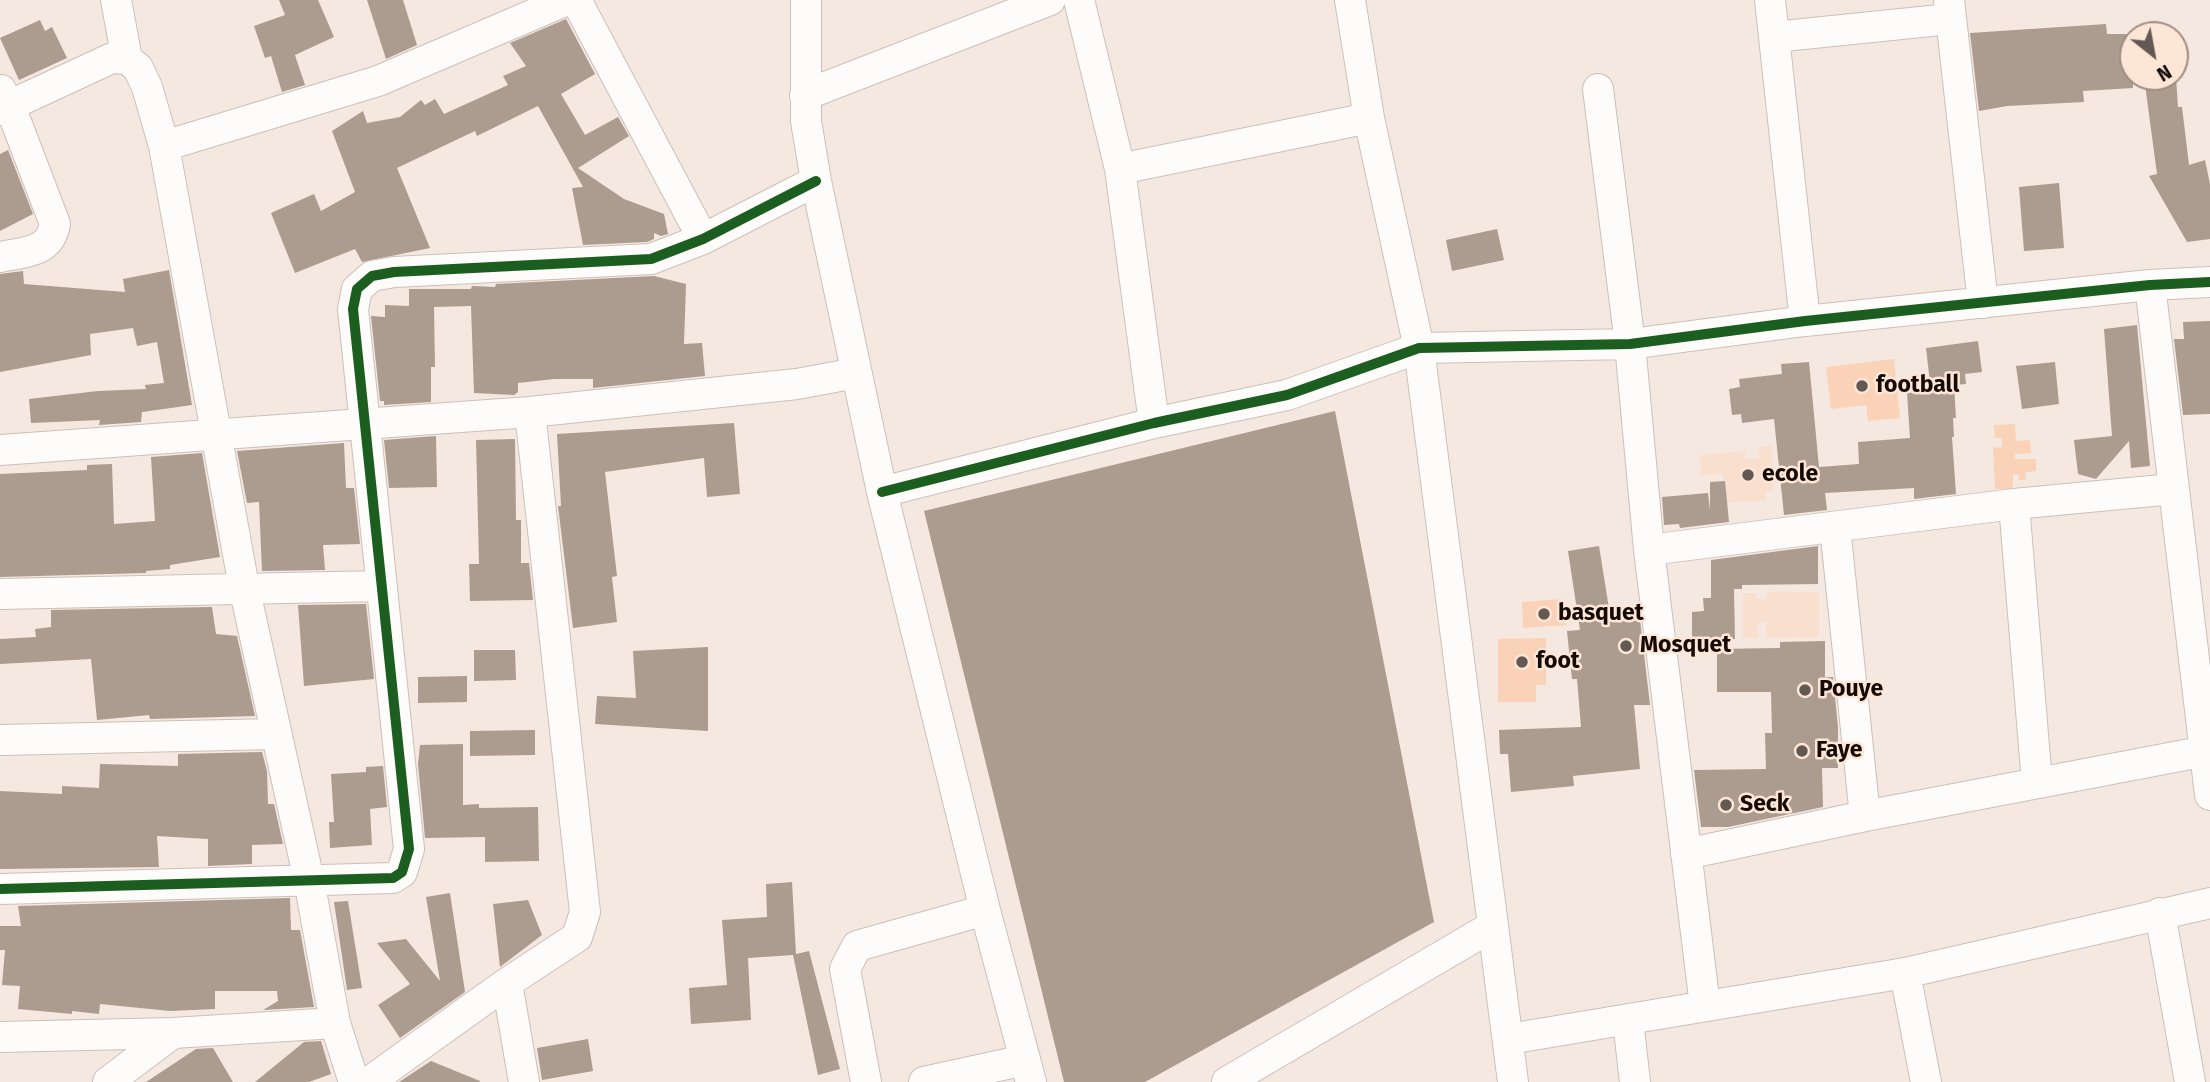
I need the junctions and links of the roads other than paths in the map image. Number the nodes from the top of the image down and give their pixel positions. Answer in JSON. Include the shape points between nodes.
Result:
{"nodes":[{"id":1,"x":116,"y":0,"type":"edge"},
{"id":2,"x":567,"y":0,"type":"edge"},
{"id":3,"x":576,"y":0,"type":"edge"},
{"id":4,"x":806,"y":0,"type":"edge"},
{"id":5,"x":1050,"y":0,"type":"edge"},
{"id":6,"x":1079,"y":0,"type":"edge"},
{"id":7,"x":1350,"y":0,"type":"edge"},
{"id":8,"x":1770,"y":0,"type":"edge"},
{"id":9,"x":1950,"y":9,"type":"edge"},
{"id":10,"x":1774,"y":37,"type":"junction"},
{"id":11,"x":127,"y":59,"type":"junction"},
{"id":12,"x":1598,"y":89,"type":"dead end"},
{"id":13,"x":805,"y":95,"type":"junction"},
{"id":14,"x":3,"y":102,"type":"edge"},
{"id":15,"x":1369,"y":118,"type":"junction"},
{"id":16,"x":164,"y":146,"type":"junction"},
{"id":17,"x":1120,"y":169,"type":"junction"},
{"id":18,"x":816,"y":181,"type":"junction"},
{"id":19,"x":703,"y":239,"type":"junction"},
{"id":20,"x":0,"y":257,"type":"edge"},
{"id":21,"x":2210,"y":282,"type":"edge"},
{"id":22,"x":2150,"y":285,"type":"junction"},
{"id":23,"x":1983,"y":303,"type":"junction"},
{"id":24,"x":1805,"y":321,"type":"junction"},
{"id":25,"x":1630,"y":344,"type":"junction"},
{"id":26,"x":1419,"y":348,"type":"junction"},
{"id":27,"x":856,"y":373,"type":"junction"},
{"id":28,"x":530,"y":412,"type":"junction"},
{"id":29,"x":1154,"y":424,"type":"junction"},
{"id":30,"x":363,"y":425,"type":"junction"},
{"id":31,"x":215,"y":433,"type":"junction"},
{"id":32,"x":0,"y":450,"type":"edge"},
{"id":33,"x":2173,"y":489,"type":"junction"},
{"id":34,"x":882,"y":492,"type":"junction"},
{"id":35,"x":2014,"y":504,"type":"junction"},
{"id":36,"x":1835,"y":527,"type":"junction"},
{"id":37,"x":1649,"y":550,"type":"junction"},
{"id":38,"x":381,"y":586,"type":"junction"},
{"id":39,"x":244,"y":587,"type":"junction"},
{"id":40,"x":0,"y":594,"type":"edge"},
{"id":41,"x":275,"y":734,"type":"junction"},
{"id":42,"x":0,"y":740,"type":"edge"},
{"id":43,"x":2206,"y":751,"type":"junction"},
{"id":44,"x":2037,"y":783,"type":"junction"},
{"id":45,"x":2210,"y":794,"type":"edge"},
{"id":46,"x":1866,"y":816,"type":"junction"},
{"id":47,"x":1686,"y":854,"type":"junction"},
{"id":48,"x":309,"y":880,"type":"junction"},
{"id":49,"x":0,"y":889,"type":"edge"},
{"id":50,"x":2210,"y":903,"type":"edge"},
{"id":51,"x":985,"y":910,"type":"junction"},
{"id":52,"x":2160,"y":913,"type":"junction"},
{"id":53,"x":1493,"y":926,"type":"junction"},
{"id":54,"x":1905,"y":973,"type":"junction"},
{"id":55,"x":507,"y":983,"type":"junction"},
{"id":56,"x":1704,"y":1006,"type":"junction"},
{"id":57,"x":1628,"y":1021,"type":"junction"},
{"id":58,"x":335,"y":1023,"type":"junction"},
{"id":59,"x":173,"y":1033,"type":"junction"},
{"id":60,"x":0,"y":1037,"type":"edge"},
{"id":61,"x":1509,"y":1039,"type":"junction"},
{"id":62,"x":1028,"y":1071,"type":"edge"},
{"id":63,"x":108,"y":1082,"type":"edge"},
{"id":64,"x":354,"y":1082,"type":"edge"},
{"id":65,"x":369,"y":1082,"type":"edge"},
{"id":66,"x":524,"y":1082,"type":"edge"},
{"id":67,"x":866,"y":1082,"type":"edge"},
{"id":68,"x":924,"y":1082,"type":"edge"},
{"id":69,"x":1227,"y":1082,"type":"edge"},
{"id":70,"x":1513,"y":1082,"type":"edge"},
{"id":71,"x":1635,"y":1082,"type":"edge"},
{"id":72,"x":1926,"y":1082,"type":"edge"},
{"id":73,"x":2190,"y":1082,"type":"edge"}],
"edges":[{"from":1,"to":11,"type":"street"},
{"from":2,"to":16,"type":"street","via":[[378,81]]},
{"from":3,"to":19,"type":"street"},
{"from":4,"to":13,"type":"street"},
{"from":5,"to":13,"type":"street"},
{"from":6,"to":17,"type":"street"},
{"from":7,"to":15,"type":"street"},
{"from":8,"to":10,"type":"street"},
{"from":9,"to":10,"type":"street"},
{"from":9,"to":23,"type":"street"},
{"from":10,"to":24,"type":"street"},
{"from":11,"to":14,"type":"street","via":[[112,58]]},
{"from":11,"to":16,"type":"street","via":[[138,68],[147,87]]},
{"from":12,"to":25,"type":"street"},
{"from":13,"to":18,"type":"street"},
{"from":14,"to":20,"type":"street","via":[[55,224],[53,238],[43,248]]},
{"from":15,"to":17,"type":"street"},
{"from":15,"to":26,"type":"street"},
{"from":16,"to":31,"type":"street"},
{"from":17,"to":29,"type":"street"},
{"from":18,"to":19,"type":"street"},
{"from":18,"to":27,"type":"street"},
{"from":19,"to":30,"type":"street","via":[[633,262],[372,276],[358,289],[353,309]]},
{"from":21,"to":22,"type":"street"},
{"from":22,"to":23,"type":"street"},
{"from":22,"to":33,"type":"street"},
{"from":23,"to":24,"type":"street"},
{"from":24,"to":25,"type":"street"},
{"from":25,"to":26,"type":"street"},
{"from":25,"to":37,"type":"street"},
{"from":26,"to":29,"type":"street","via":[[1287,395]]},
{"from":26,"to":53,"type":"street"},
{"from":27,"to":28,"type":"street","via":[[797,384]]},
{"from":27,"to":34,"type":"street"},
{"from":28,"to":30,"type":"street"},
{"from":28,"to":55,"type":"street","via":[[585,912],[577,937]]},
{"from":29,"to":34,"type":"street"},
{"from":30,"to":31,"type":"street"},
{"from":30,"to":38,"type":"street"},
{"from":31,"to":32,"type":"street"},
{"from":31,"to":39,"type":"street"},
{"from":33,"to":35,"type":"street"},
{"from":33,"to":43,"type":"street"},
{"from":34,"to":51,"type":"street"},
{"from":35,"to":36,"type":"street"},
{"from":35,"to":44,"type":"street"},
{"from":36,"to":37,"type":"street"},
{"from":36,"to":46,"type":"street"},
{"from":37,"to":47,"type":"street"},
{"from":38,"to":39,"type":"street"},
{"from":38,"to":48,"type":"street","via":[[407,863],[393,878]]},
{"from":39,"to":40,"type":"street"},
{"from":39,"to":41,"type":"street"},
{"from":41,"to":42,"type":"street"},
{"from":41,"to":48,"type":"street"},
{"from":43,"to":44,"type":"street"},
{"from":43,"to":45,"type":"street"},
{"from":44,"to":46,"type":"street"},
{"from":46,"to":47,"type":"street"},
{"from":47,"to":56,"type":"street"},
{"from":48,"to":49,"type":"street"},
{"from":48,"to":58,"type":"street"},
{"from":50,"to":52,"type":"street"},
{"from":51,"to":62,"type":"street"},
{"from":51,"to":67,"type":"street","via":[[858,946],[849,956],[845,969]]},
{"from":52,"to":54,"type":"street"},
{"from":52,"to":73,"type":"street"},
{"from":53,"to":61,"type":"street"},
{"from":53,"to":69,"type":"street"},
{"from":54,"to":56,"type":"street"},
{"from":54,"to":72,"type":"street"},
{"from":55,"to":65,"type":"street"},
{"from":55,"to":66,"type":"street"},
{"from":56,"to":57,"type":"street"},
{"from":57,"to":61,"type":"street"},
{"from":57,"to":71,"type":"street"},
{"from":58,"to":59,"type":"street"},
{"from":58,"to":64,"type":"street"},
{"from":59,"to":60,"type":"street"},
{"from":59,"to":63,"type":"street"},
{"from":61,"to":70,"type":"street"},
{"from":62,"to":68,"type":"street"}]}
